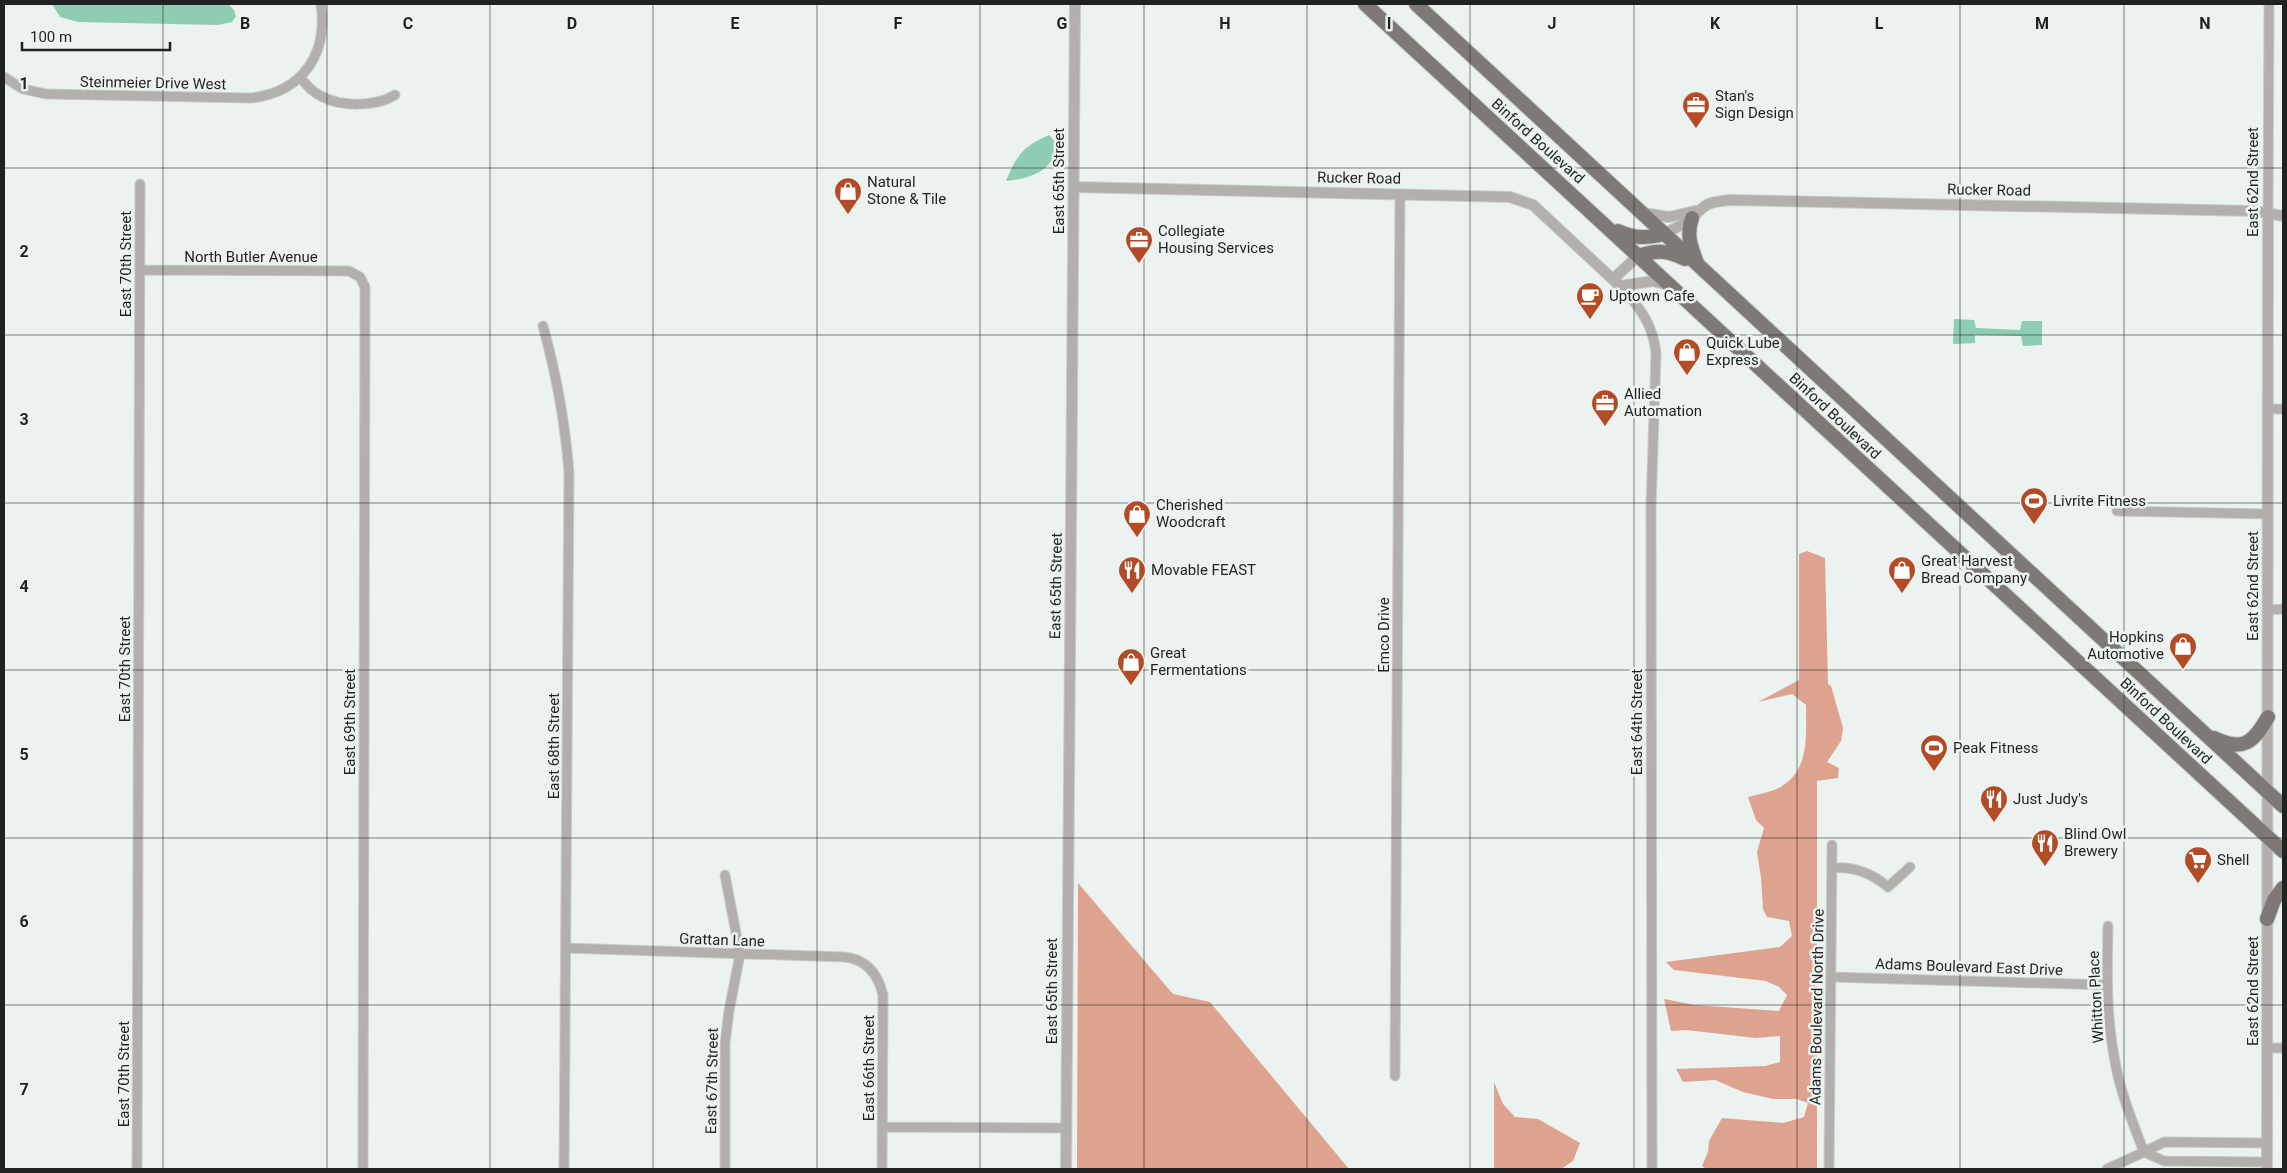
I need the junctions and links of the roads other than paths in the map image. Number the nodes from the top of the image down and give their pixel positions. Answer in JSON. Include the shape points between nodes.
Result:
{"nodes":[{"id":1,"x":320,"y":4,"type":"edge"},
{"id":2,"x":1075,"y":4,"type":"edge"},
{"id":3,"x":1365,"y":4,"type":"edge"},
{"id":4,"x":1416,"y":4,"type":"edge"},
{"id":5,"x":2270,"y":4,"type":"edge"},
{"id":6,"x":4,"y":77,"type":"edge"},
{"id":7,"x":300,"y":77,"type":"junction"},
{"id":8,"x":394,"y":95,"type":"dead end"},
{"id":9,"x":140,"y":184,"type":"dead end"},
{"id":10,"x":1074,"y":186,"type":"junction"},
{"id":11,"x":1400,"y":194,"type":"junction"},
{"id":12,"x":1642,"y":213,"type":"junction"},
{"id":13,"x":2268,"y":213,"type":"junction"},
{"id":14,"x":1694,"y":215,"type":"junction"},
{"id":15,"x":2283,"y":216,"type":"edge"},
{"id":16,"x":1608,"y":227,"type":"junction"},
{"id":17,"x":1664,"y":234,"type":"junction"},
{"id":18,"x":1638,"y":256,"type":"junction"},
{"id":19,"x":1698,"y":266,"type":"junction"},
{"id":20,"x":140,"y":270,"type":"junction"},
{"id":21,"x":360,"y":277,"type":"joint"},
{"id":22,"x":1617,"y":282,"type":"junction"},
{"id":23,"x":1672,"y":286,"type":"junction"},
{"id":24,"x":543,"y":326,"type":"dead end"},
{"id":25,"x":2270,"y":409,"type":"junction"},
{"id":26,"x":2283,"y":409,"type":"edge"},
{"id":27,"x":2117,"y":511,"type":"dead end"},
{"id":28,"x":2268,"y":514,"type":"junction"},
{"id":29,"x":2281,"y":609,"type":"edge"},
{"id":30,"x":2268,"y":610,"type":"junction"},
{"id":31,"x":2268,"y":717,"type":"junction"},
{"id":32,"x":2202,"y":732,"type":"junction"},
{"id":33,"x":2268,"y":792,"type":"junction"},
{"id":34,"x":2283,"y":806,"type":"edge"},
{"id":35,"x":2267,"y":837,"type":"junction"},
{"id":36,"x":1832,"y":845,"type":"dead end"},
{"id":37,"x":2283,"y":851,"type":"edge"},
{"id":38,"x":1910,"y":867,"type":"dead end"},
{"id":39,"x":1832,"y":868,"type":"junction"},
{"id":40,"x":726,"y":875,"type":"dead end"},
{"id":41,"x":2283,"y":888,"type":"edge"},
{"id":42,"x":2267,"y":918,"type":"junction"},
{"id":43,"x":2108,"y":926,"type":"dead end"},
{"id":44,"x":566,"y":948,"type":"junction"},
{"id":45,"x":740,"y":954,"type":"junction"},
{"id":46,"x":873,"y":970,"type":"joint"},
{"id":47,"x":1831,"y":977,"type":"junction"},
{"id":48,"x":2107,"y":985,"type":"junction"},
{"id":49,"x":2267,"y":1048,"type":"junction"},
{"id":50,"x":2283,"y":1048,"type":"edge"},
{"id":51,"x":1395,"y":1076,"type":"dead end"},
{"id":52,"x":882,"y":1127,"type":"junction"},
{"id":53,"x":1066,"y":1128,"type":"junction"},
{"id":54,"x":2267,"y":1143,"type":"junction"},
{"id":55,"x":2144,"y":1152,"type":"junction"},
{"id":56,"x":2267,"y":1166,"type":"edge"},
{"id":57,"x":139,"y":1169,"type":"edge"},
{"id":58,"x":363,"y":1169,"type":"edge"},
{"id":59,"x":564,"y":1169,"type":"edge"},
{"id":60,"x":725,"y":1169,"type":"edge"},
{"id":61,"x":882,"y":1169,"type":"edge"},
{"id":62,"x":1066,"y":1169,"type":"edge"},
{"id":63,"x":1652,"y":1169,"type":"edge"},
{"id":64,"x":1829,"y":1169,"type":"edge"},
{"id":65,"x":2107,"y":1169,"type":"edge"}],
"edges":[{"from":1,"to":7,"type":"street","name":"Steinmeier Drive West","via":[[323,22],[321,41],[315,58]]},
{"from":2,"to":10,"type":"street","name":"East 65th Street"},
{"from":3,"to":16,"type":"main road","name":"Binford Boulevard"},
{"from":4,"to":12,"type":"main road","name":"Binford Boulevard"},
{"from":5,"to":13,"type":"street","name":"East 62nd Street"},
{"from":6,"to":7,"type":"street","name":"Steinmeier Drive West","via":[[28,90],[46,94],[250,98],[278,92]]},
{"from":7,"to":8,"type":"street","via":[[320,96],[339,102],[377,102]]},
{"from":9,"to":20,"type":"street","name":"East 70th Street"},
{"from":10,"to":11,"type":"street","name":"Rucker Road"},
{"from":10,"to":53,"type":"street","name":"East 65th Street"},
{"from":11,"to":22,"type":"street","name":"Rucker Road","via":[[1523,200],[1544,214]]},
{"from":11,"to":51,"type":"street","name":"Emco Drive"},
{"from":12,"to":14,"type":"street","name":"Rucker Road","via":[[1669,217]]},
{"from":12,"to":17,"type":"main road","name":"Binford Boulevard"},
{"from":13,"to":14,"type":"street","name":"Rucker Road","via":[[1752,200],[1715,202]]},
{"from":13,"to":15,"type":"street","name":"Rucker Road"},
{"from":13,"to":25,"type":"street","name":"East 62nd Street"},
{"from":14,"to":17,"type":"street","name":"Rucker Road"},
{"from":14,"to":19,"type":"main road","via":[[1688,232]]},
{"from":16,"to":17,"type":"main road","via":[[1632,238]]},
{"from":16,"to":18,"type":"main road","name":"Binford Boulevard"},
{"from":17,"to":19,"type":"main road","name":"Binford Boulevard"},
{"from":18,"to":19,"type":"main road","via":[[1655,251],[1670,252]]},
{"from":18,"to":22,"type":"street"},
{"from":18,"to":23,"type":"main road","name":"Binford Boulevard"},
{"from":19,"to":32,"type":"main road","name":"Binford Boulevard"},
{"from":20,"to":21,"type":"street","name":"North Butler Avenue","via":[[349,271]]},
{"from":20,"to":57,"type":"street","name":"East 70th Street"},
{"from":21,"to":58,"type":"street","name":"East 69th Street","via":[[365,287]]},
{"from":22,"to":23,"type":"street","via":[[1653,281]]},
{"from":22,"to":63,"type":"street","name":"East 64th Street","via":[[1646,317],[1656,353],[1651,507]]},
{"from":23,"to":35,"type":"main road","name":"Binford Boulevard"},
{"from":24,"to":44,"type":"street","name":"East 68th Street","via":[[564,409],[569,473]]},
{"from":25,"to":26,"type":"street"},
{"from":25,"to":28,"type":"street","name":"East 62nd Street"},
{"from":27,"to":28,"type":"street"},
{"from":28,"to":30,"type":"street","name":"East 62nd Street"},
{"from":29,"to":30,"type":"street"},
{"from":30,"to":31,"type":"street","name":"East 62nd Street"},
{"from":31,"to":32,"type":"main road","via":[[2246,744],[2230,744]]},
{"from":31,"to":33,"type":"street","name":"East 62nd Street"},
{"from":32,"to":33,"type":"main road","name":"Binford Boulevard"},
{"from":33,"to":34,"type":"main road","name":"Binford Boulevard"},
{"from":33,"to":35,"type":"street","name":"East 62nd Street"},
{"from":35,"to":37,"type":"main road","name":"Binford Boulevard"},
{"from":35,"to":42,"type":"street","name":"East 62nd Street"},
{"from":36,"to":39,"type":"street","name":"Adams Boulevard North Drive"},
{"from":38,"to":39,"type":"street","via":[[1888,887],[1860,870]]},
{"from":39,"to":47,"type":"street","name":"Adams Boulevard North Drive"},
{"from":40,"to":45,"type":"street","name":"East 67th Street"},
{"from":41,"to":42,"type":"main road"},
{"from":42,"to":49,"type":"street","name":"East 62nd Street"},
{"from":43,"to":48,"type":"street","name":"Whitton Place"},
{"from":44,"to":45,"type":"street","name":"Grattan Lane"},
{"from":44,"to":59,"type":"street","name":"East 68th Street"},
{"from":45,"to":46,"type":"street","name":"Grattan Lane","via":[[848,957]]},
{"from":45,"to":60,"type":"street","name":"East 67th Street","via":[[725,1043]]},
{"from":46,"to":52,"type":"street","name":"East 66th Street","via":[[883,995]]},
{"from":47,"to":48,"type":"street","name":"Adams Boulevard East Drive"},
{"from":47,"to":64,"type":"street","name":"Adams Boulevard North Drive"},
{"from":48,"to":55,"type":"street","name":"Whitton Place","via":[[2114,1057],[2129,1114]]},
{"from":49,"to":50,"type":"street"},
{"from":49,"to":54,"type":"street","name":"East 62nd Street"},
{"from":52,"to":53,"type":"street"},
{"from":52,"to":61,"type":"street","name":"East 66th Street"},
{"from":53,"to":62,"type":"street","name":"East 65th Street"},
{"from":54,"to":55,"type":"street","via":[[2164,1142]]},
{"from":54,"to":56,"type":"street","name":"East 62nd Street"},
{"from":55,"to":56,"type":"street","via":[[2164,1160]]},
{"from":55,"to":65,"type":"street"}]}
